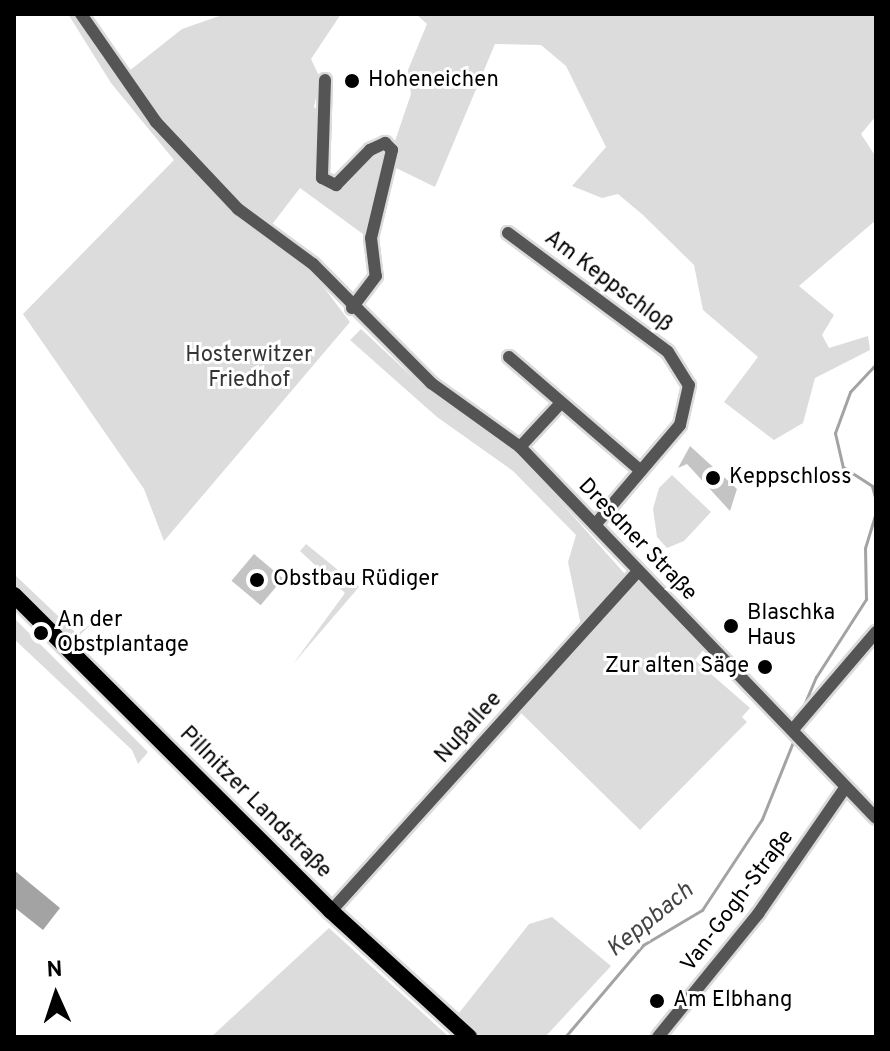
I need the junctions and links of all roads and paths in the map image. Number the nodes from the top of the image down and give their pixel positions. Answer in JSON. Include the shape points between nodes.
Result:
{"nodes":[{"id":1,"x":81,"y":14,"type":"edge"},
{"id":2,"x":325,"y":80,"type":"dead end"},
{"id":3,"x":508,"y":233,"type":"dead end"},
{"id":4,"x":352,"y":308,"type":"junction"},
{"id":5,"x":509,"y":357,"type":"dead end"},
{"id":6,"x":560,"y":404,"type":"junction"},
{"id":7,"x":520,"y":447,"type":"junction"},
{"id":8,"x":641,"y":471,"type":"junction"},
{"id":9,"x":595,"y":525,"type":"junction"},
{"id":10,"x":637,"y":572,"type":"junction"},
{"id":11,"x":14,"y":595,"type":"edge"},
{"id":12,"x":876,"y":632,"type":"edge"},
{"id":13,"x":795,"y":727,"type":"junction"},
{"id":14,"x":843,"y":791,"type":"junction"},
{"id":15,"x":876,"y":818,"type":"edge"},
{"id":16,"x":331,"y":911,"type":"junction"},
{"id":17,"x":661,"y":1036,"type":"edge"},
{"id":18,"x":469,"y":1037,"type":"edge"}],
"edges":[{"from":1,"to":4,"type":"street","name":"Dresdner Straße","via":[[156,122],[238,209],[313,264]]},
{"from":2,"to":4,"type":"street","via":[[322,178],[336,185],[370,150],[385,143],[392,150],[371,238],[376,276]]},
{"from":3,"to":8,"type":"street","name":"Am Keppschloß","via":[[668,352],[683,372],[688,409]]},
{"from":4,"to":7,"type":"street","name":"Dresdner Straße","via":[[431,383]]},
{"from":5,"to":6,"type":"street"},
{"from":6,"to":7,"type":"street"},
{"from":6,"to":8,"type":"street"},
{"from":7,"to":9,"type":"street","name":"Dresdner Straße"},
{"from":8,"to":9,"type":"street","name":"Am Keppschloß"},
{"from":9,"to":10,"type":"street","name":"Dresdner Straße"},
{"from":10,"to":13,"type":"street","name":"Dresdner Straße"},
{"from":10,"to":16,"type":"street","name":"Nußallee"},
{"from":11,"to":16,"type":"main road","name":"Pillnitzer Landstraße"},
{"from":12,"to":13,"type":"street"},
{"from":13,"to":14,"type":"street","name":"Dresdner Straße"},
{"from":14,"to":15,"type":"street","name":"Dresdner Straße"},
{"from":14,"to":17,"type":"street","name":"Van-Gogh-Straße","via":[[758,914]]},
{"from":16,"to":18,"type":"main road","name":"Pillnitzer Landstraße"}]}
